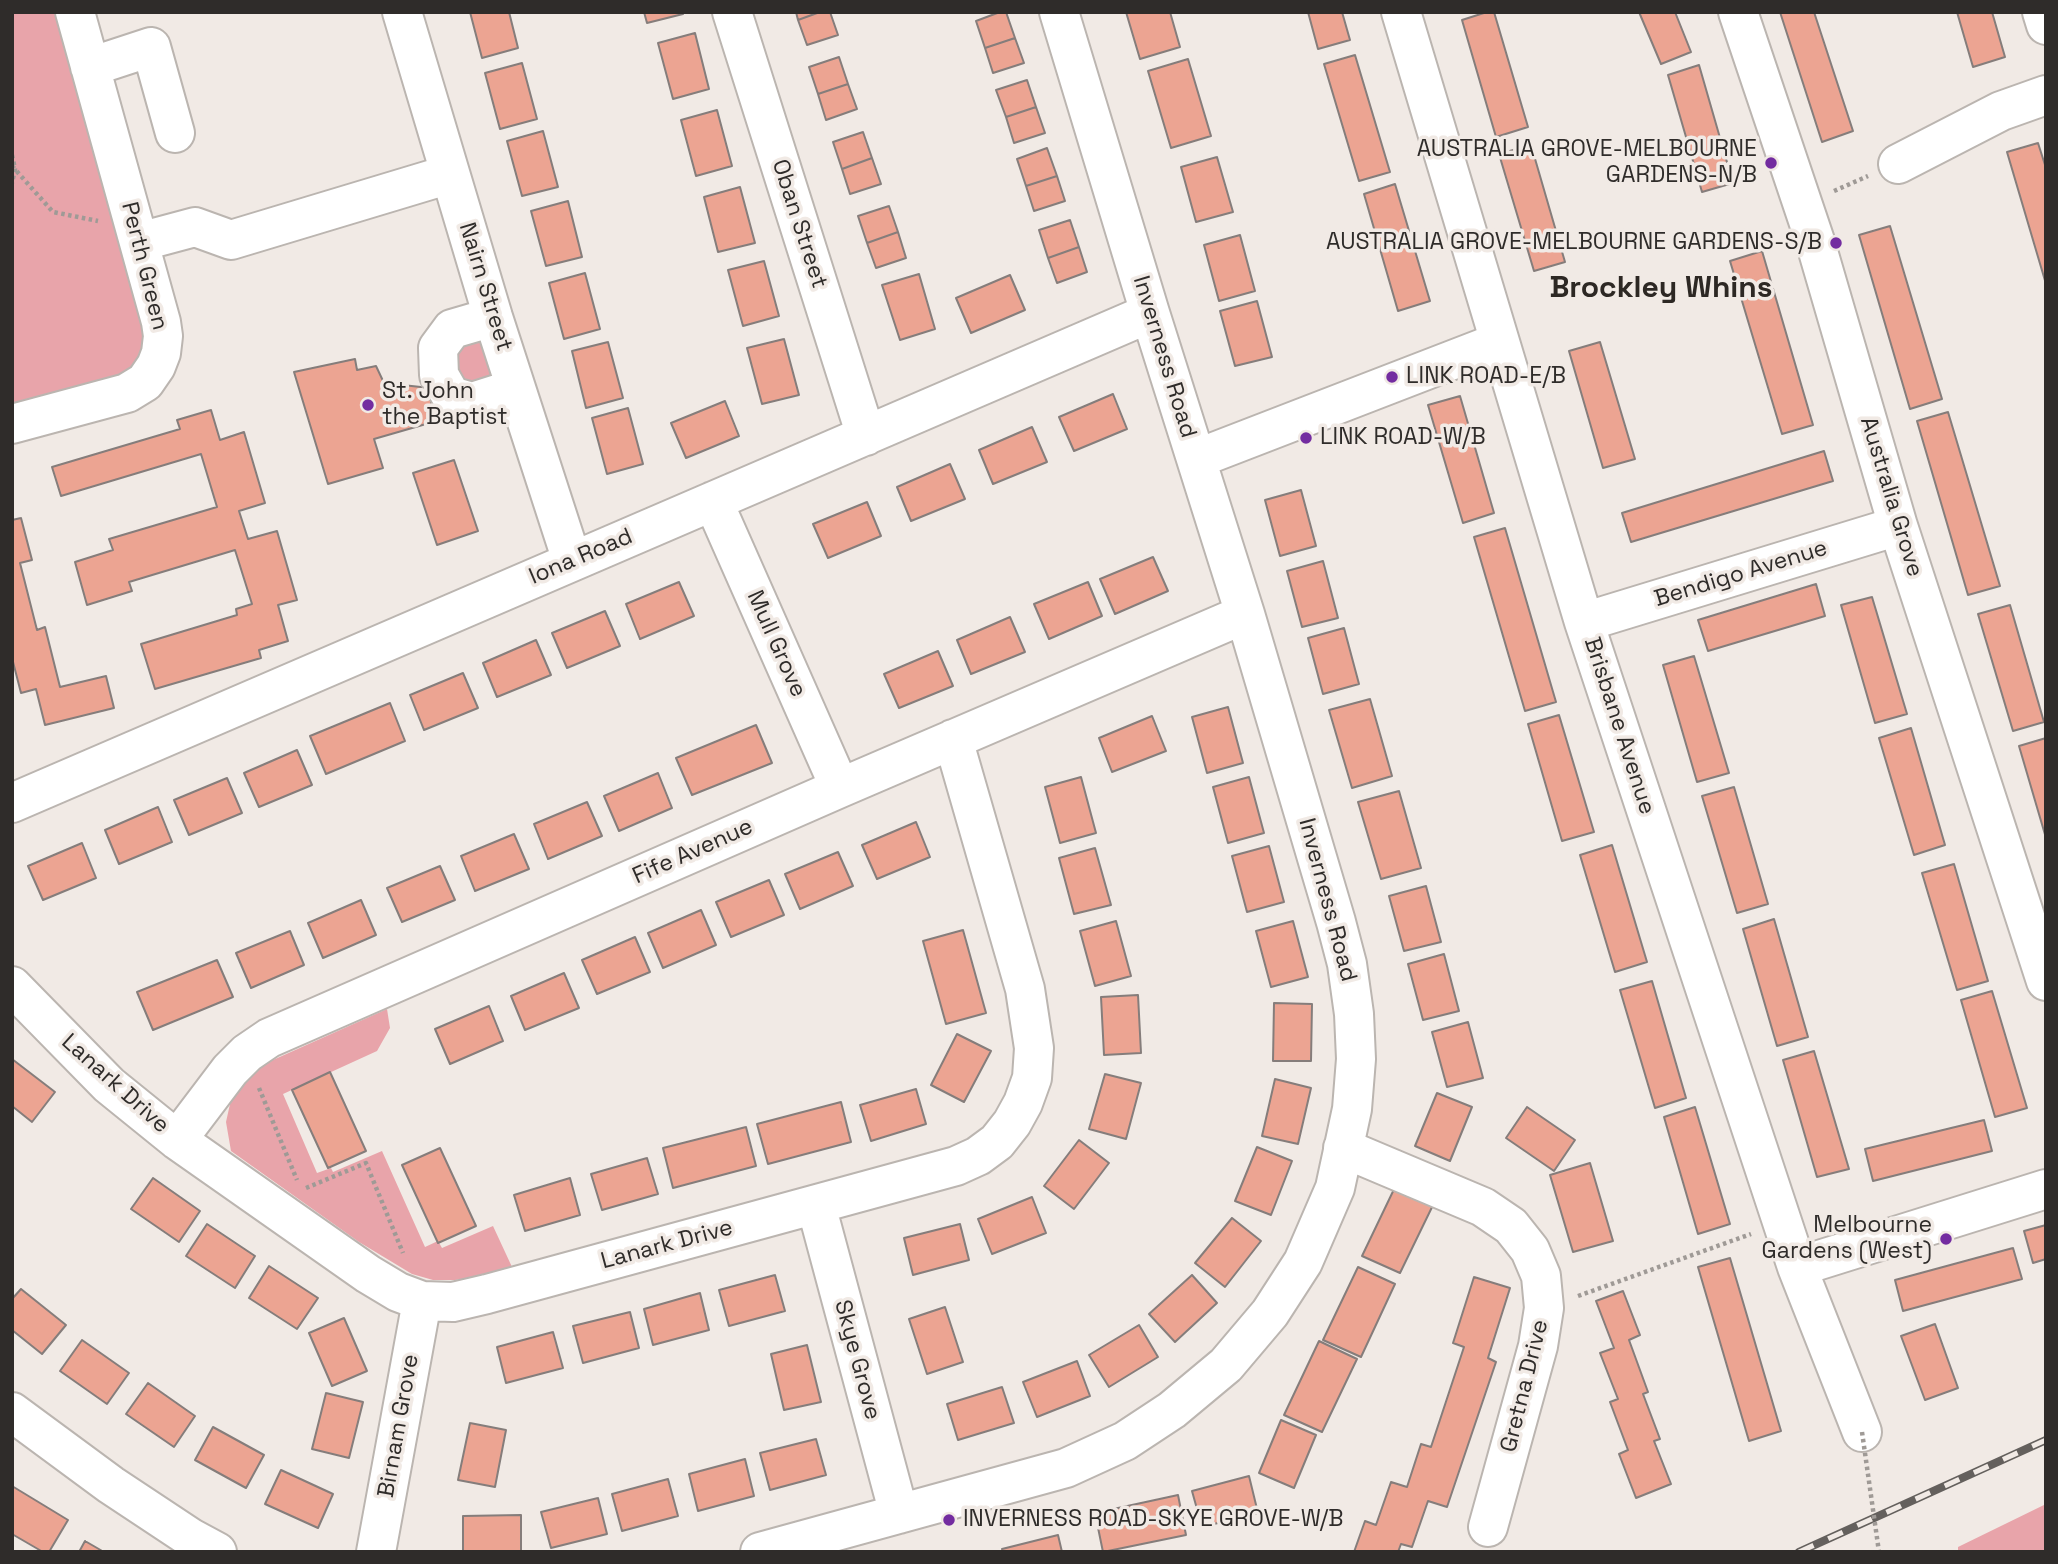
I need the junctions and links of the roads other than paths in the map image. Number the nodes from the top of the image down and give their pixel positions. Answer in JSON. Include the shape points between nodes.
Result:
{"nodes":[{"id":1,"x":75,"y":12,"type":"edge"},
{"id":2,"x":402,"y":12,"type":"edge"},
{"id":3,"x":732,"y":12,"type":"edge"},
{"id":4,"x":1059,"y":12,"type":"edge"},
{"id":5,"x":1401,"y":12,"type":"edge"},
{"id":6,"x":1738,"y":12,"type":"edge"},
{"id":7,"x":2042,"y":12,"type":"edge"},
{"id":8,"x":2046,"y":25,"type":"edge"},
{"id":9,"x":90,"y":67,"type":"junction"},
{"id":10,"x":2046,"y":95,"type":"edge"},
{"id":11,"x":175,"y":133,"type":"dead end"},
{"id":12,"x":1898,"y":164,"type":"road end"},
{"id":13,"x":450,"y":174,"type":"junction"},
{"id":14,"x":137,"y":236,"type":"junction"},
{"id":15,"x":1150,"y":313,"type":"junction"},
{"id":16,"x":494,"y":317,"type":"junction"},
{"id":17,"x":1499,"y":341,"type":"junction"},
{"id":18,"x":516,"y":388,"type":"junction"},
{"id":19,"x":12,"y":424,"type":"edge"},
{"id":20,"x":866,"y":436,"type":"junction"},
{"id":21,"x":1196,"y":458,"type":"junction"},
{"id":22,"x":713,"y":500,"type":"junction"},
{"id":23,"x":1898,"y":526,"type":"junction"},
{"id":24,"x":572,"y":561,"type":"junction"},
{"id":25,"x":1245,"y":614,"type":"junction"},
{"id":26,"x":1584,"y":622,"type":"junction"},
{"id":27,"x":953,"y":739,"type":"junction"},
{"id":28,"x":840,"y":788,"type":"junction"},
{"id":29,"x":12,"y":803,"type":"edge"},
{"id":30,"x":2046,"y":981,"type":"edge"},
{"id":31,"x":12,"y":986,"type":"edge"},
{"id":32,"x":177,"y":1140,"type":"junction"},
{"id":33,"x":1343,"y":1148,"type":"junction"},
{"id":34,"x":2046,"y":1189,"type":"edge"},
{"id":35,"x":816,"y":1205,"type":"junction"},
{"id":36,"x":1797,"y":1267,"type":"junction"},
{"id":37,"x":422,"y":1301,"type":"junction"},
{"id":38,"x":12,"y":1412,"type":"edge"},
{"id":39,"x":1861,"y":1432,"type":"road end"},
{"id":40,"x":899,"y":1514,"type":"junction"},
{"id":41,"x":1488,"y":1527,"type":"dead end"},
{"id":42,"x":217,"y":1552,"type":"edge"},
{"id":43,"x":376,"y":1552,"type":"edge"},
{"id":44,"x":760,"y":1552,"type":"edge"}],
"edges":[{"from":1,"to":9,"type":"street","name":"Perth Green"},
{"from":2,"to":13,"type":"street","name":"Nairn Street"},
{"from":3,"to":20,"type":"street","name":"Oban Street"},
{"from":4,"to":15,"type":"street","name":"Inverness Road"},
{"from":5,"to":17,"type":"street","name":"Brisbane Avenue"},
{"from":6,"to":23,"type":"street","name":"Australia Grove","via":[[1819,254]]},
{"from":7,"to":8,"type":"street"},
{"from":9,"to":11,"type":"street","via":[[151,47]]},
{"from":9,"to":14,"type":"street","name":"Perth Green"},
{"from":10,"to":12,"type":"street","via":[[2001,111]]},
{"from":13,"to":14,"type":"street","via":[[231,240],[195,227]]},
{"from":13,"to":16,"type":"street","name":"Nairn Street"},
{"from":14,"to":19,"type":"street","name":"Perth Green","via":[[163,336],[156,366],[145,382],[127,393]]},
{"from":15,"to":20,"type":"street","name":"Iona Road"},
{"from":15,"to":21,"type":"street","name":"Inverness Road"},
{"from":16,"to":18,"type":"street","name":"Nairn Street"},
{"from":16,"to":18,"type":"street","via":[[452,329],[438,348],[439,374],[451,396],[472,402]]},
{"from":17,"to":21,"type":"street"},
{"from":17,"to":26,"type":"street","name":"Brisbane Avenue"},
{"from":18,"to":24,"type":"street","name":"Nairn Street"},
{"from":20,"to":22,"type":"street","name":"Iona Road"},
{"from":21,"to":25,"type":"street","name":"Inverness Road"},
{"from":22,"to":24,"type":"street","name":"Iona Road"},
{"from":22,"to":28,"type":"street","name":"Mull Grove"},
{"from":23,"to":26,"type":"street","name":"Bendigo Avenue"},
{"from":23,"to":30,"type":"street","name":"Australia Grove"},
{"from":24,"to":29,"type":"street","name":"Iona Road"},
{"from":25,"to":27,"type":"street","name":"Fife Avenue"},
{"from":25,"to":33,"type":"street","name":"Inverness Road","via":[[1347,964],[1356,1059]]},
{"from":26,"to":36,"type":"street","name":"Brisbane Avenue"},
{"from":27,"to":28,"type":"street","name":"Fife Avenue"},
{"from":27,"to":35,"type":"street","name":"Lanark Drive","via":[[1025,989],[1034,1048],[1032,1078],[1012,1123],[978,1156]]},
{"from":28,"to":32,"type":"street","name":"Fife Avenue","via":[[269,1038],[230,1070]]},
{"from":31,"to":32,"type":"street","name":"Lanark Drive","via":[[109,1085]]},
{"from":32,"to":37,"type":"street","name":"Lanark Drive","via":[[368,1274]]},
{"from":33,"to":40,"type":"street","name":"Inverness Road","via":[[1335,1188],[1303,1262],[1270,1313],[1226,1365],[1183,1401],[1125,1441],[1066,1468]]},
{"from":33,"to":41,"type":"street","name":"Gretna Drive","via":[[1483,1207],[1511,1226],[1530,1250],[1541,1276],[1544,1308],[1538,1346]]},
{"from":34,"to":36,"type":"street"},
{"from":35,"to":37,"type":"street","name":"Lanark Drive","via":[[487,1294],[453,1302]]},
{"from":35,"to":40,"type":"street","name":"Skye Grove"},
{"from":36,"to":39,"type":"street","name":"Brisbane Avenue"},
{"from":37,"to":43,"type":"street","name":"Birnam Grove"},
{"from":38,"to":42,"type":"street","via":[[111,1485]]},
{"from":40,"to":44,"type":"street","name":"Inverness Road"}]}
